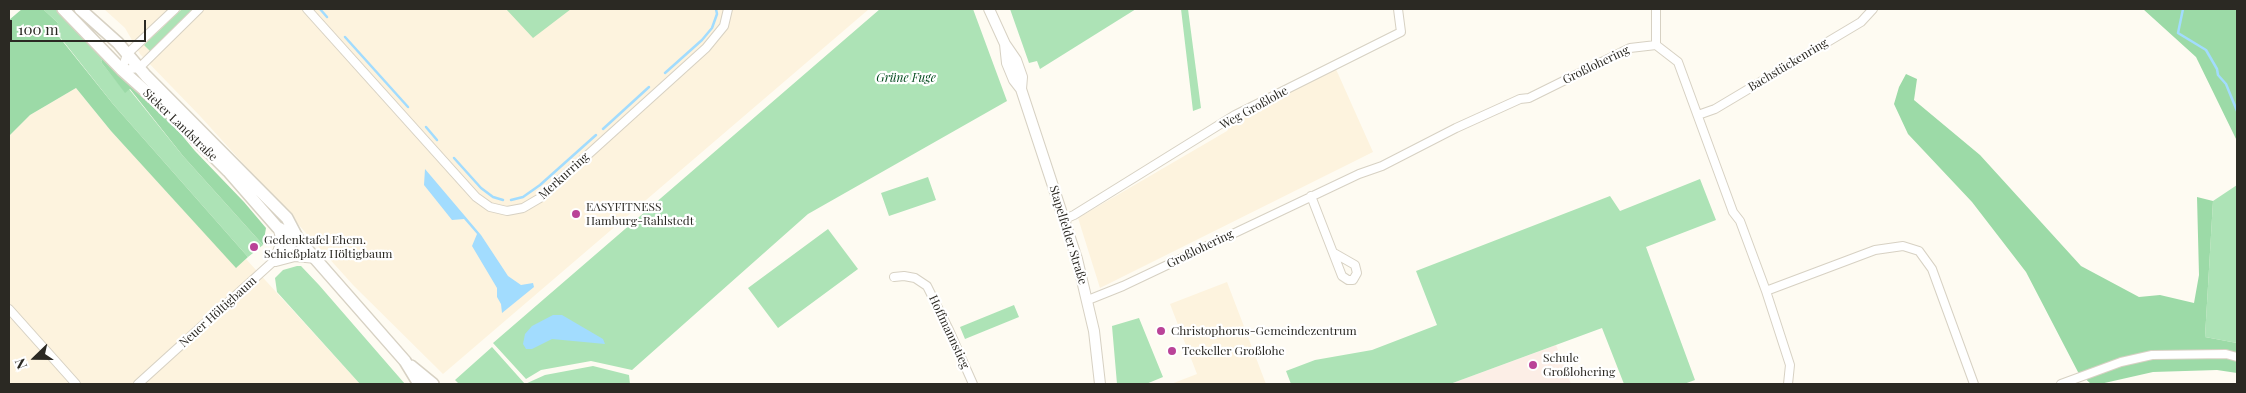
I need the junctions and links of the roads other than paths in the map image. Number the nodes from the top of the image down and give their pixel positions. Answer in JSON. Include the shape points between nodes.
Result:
{"nodes":[{"id":1,"x":63,"y":9,"type":"edge"},
{"id":2,"x":80,"y":9,"type":"edge"},
{"id":3,"x":175,"y":9,"type":"edge"},
{"id":4,"x":199,"y":9,"type":"edge"},
{"id":5,"x":307,"y":9,"type":"edge"},
{"id":6,"x":728,"y":9,"type":"edge"},
{"id":7,"x":990,"y":9,"type":"edge"},
{"id":8,"x":1398,"y":9,"type":"edge"},
{"id":9,"x":1656,"y":9,"type":"edge"},
{"id":10,"x":1873,"y":9,"type":"edge"},
{"id":11,"x":1656,"y":46,"type":"junction"},
{"id":12,"x":127,"y":54,"type":"junction"},
{"id":13,"x":139,"y":68,"type":"junction"},
{"id":14,"x":122,"y":70,"type":"junction"},
{"id":15,"x":1698,"y":115,"type":"junction"},
{"id":16,"x":1312,"y":196,"type":"junction"},
{"id":17,"x":1064,"y":218,"type":"junction"},
{"id":18,"x":277,"y":227,"type":"junction"},
{"id":19,"x":298,"y":239,"type":"junction"},
{"id":20,"x":1334,"y":253,"type":"dead end"},
{"id":21,"x":316,"y":259,"type":"junction"},
{"id":22,"x":269,"y":265,"type":"junction"},
{"id":23,"x":894,"y":277,"type":"dead end"},
{"id":24,"x":1766,"y":291,"type":"junction"},
{"id":25,"x":1088,"y":300,"type":"junction"},
{"id":26,"x":9,"y":309,"type":"edge"},
{"id":27,"x":2237,"y":357,"type":"edge"},
{"id":28,"x":404,"y":361,"type":"junction"},
{"id":29,"x":76,"y":384,"type":"edge"},
{"id":30,"x":138,"y":384,"type":"edge"},
{"id":31,"x":419,"y":384,"type":"edge"},
{"id":32,"x":433,"y":384,"type":"edge"},
{"id":33,"x":973,"y":384,"type":"edge"},
{"id":34,"x":1100,"y":384,"type":"edge"},
{"id":35,"x":1788,"y":384,"type":"edge"},
{"id":36,"x":1974,"y":384,"type":"edge"},
{"id":37,"x":2061,"y":384,"type":"edge"}],
"edges":[{"from":1,"to":14,"type":"main road","name":"Sieker Landstraße"},
{"from":2,"to":12,"type":"main road","name":"Sieker Landstraße"},
{"from":3,"to":12,"type":"street"},
{"from":4,"to":13,"type":"street"},
{"from":5,"to":6,"type":"street","name":"Merkurring","via":[[476,198],[490,207],[507,211],[523,208],[540,198],[706,48],[724,26]]},
{"from":7,"to":17,"type":"street","name":"Stapelfelder Straße","via":[[1005,44],[1010,72],[1021,88]]},
{"from":8,"to":17,"type":"street","name":"Weg Großlohe","via":[[1402,32],[1235,115],[1074,215]]},
{"from":9,"to":11,"type":"street"},
{"from":10,"to":15,"type":"street","name":"Bachstückenring","via":[[1856,25],[1714,109]]},
{"from":11,"to":15,"type":"street","via":[[1678,62]]},
{"from":11,"to":16,"type":"street","name":"Großlohering","via":[[1630,48],[1529,98],[1520,99]]},
{"from":12,"to":13,"type":"main road","name":"Sieker Landstraße"},
{"from":12,"to":14,"type":"street"},
{"from":13,"to":14,"type":"street"},
{"from":13,"to":19,"type":"main road","name":"Sieker Landstraße","via":[[287,218]]},
{"from":14,"to":18,"type":"main road","name":"Sieker Landstraße","via":[[228,171]]},
{"from":15,"to":24,"type":"street"},
{"from":16,"to":20,"type":"street"},
{"from":16,"to":25,"type":"street","name":"Großlohering"},
{"from":17,"to":25,"type":"street","name":"Stapelfelder Straße"},
{"from":18,"to":19,"type":"main road","name":"Sieker Landstraße"},
{"from":18,"to":22,"type":"street","via":[[280,249]]},
{"from":19,"to":21,"type":"main road","name":"Sieker Landstraße"},
{"from":19,"to":22,"type":"street","name":"Neuer Höltigbaum"},
{"from":21,"to":22,"type":"street","via":[[289,258]]},
{"from":21,"to":28,"type":"main road","name":"Sieker Landstraße"},
{"from":22,"to":30,"type":"street","name":"Neuer Höltigbaum"},
{"from":23,"to":33,"type":"street","name":"Hoffmannstieg","via":[[915,278],[927,286]]},
{"from":24,"to":35,"type":"street","via":[[1790,365]]},
{"from":24,"to":36,"type":"street","via":[[1875,250],[1903,246],[1920,252],[1932,269]]},
{"from":25,"to":34,"type":"street","name":"Stapelfelder Straße"},
{"from":26,"to":29,"type":"street"},
{"from":27,"to":37,"type":"street","via":[[2226,354],[2152,355],[2121,362]]},
{"from":28,"to":31,"type":"main road","name":"Sieker Landstraße"},
{"from":28,"to":32,"type":"main road","name":"Sieker Landstraße"}]}
